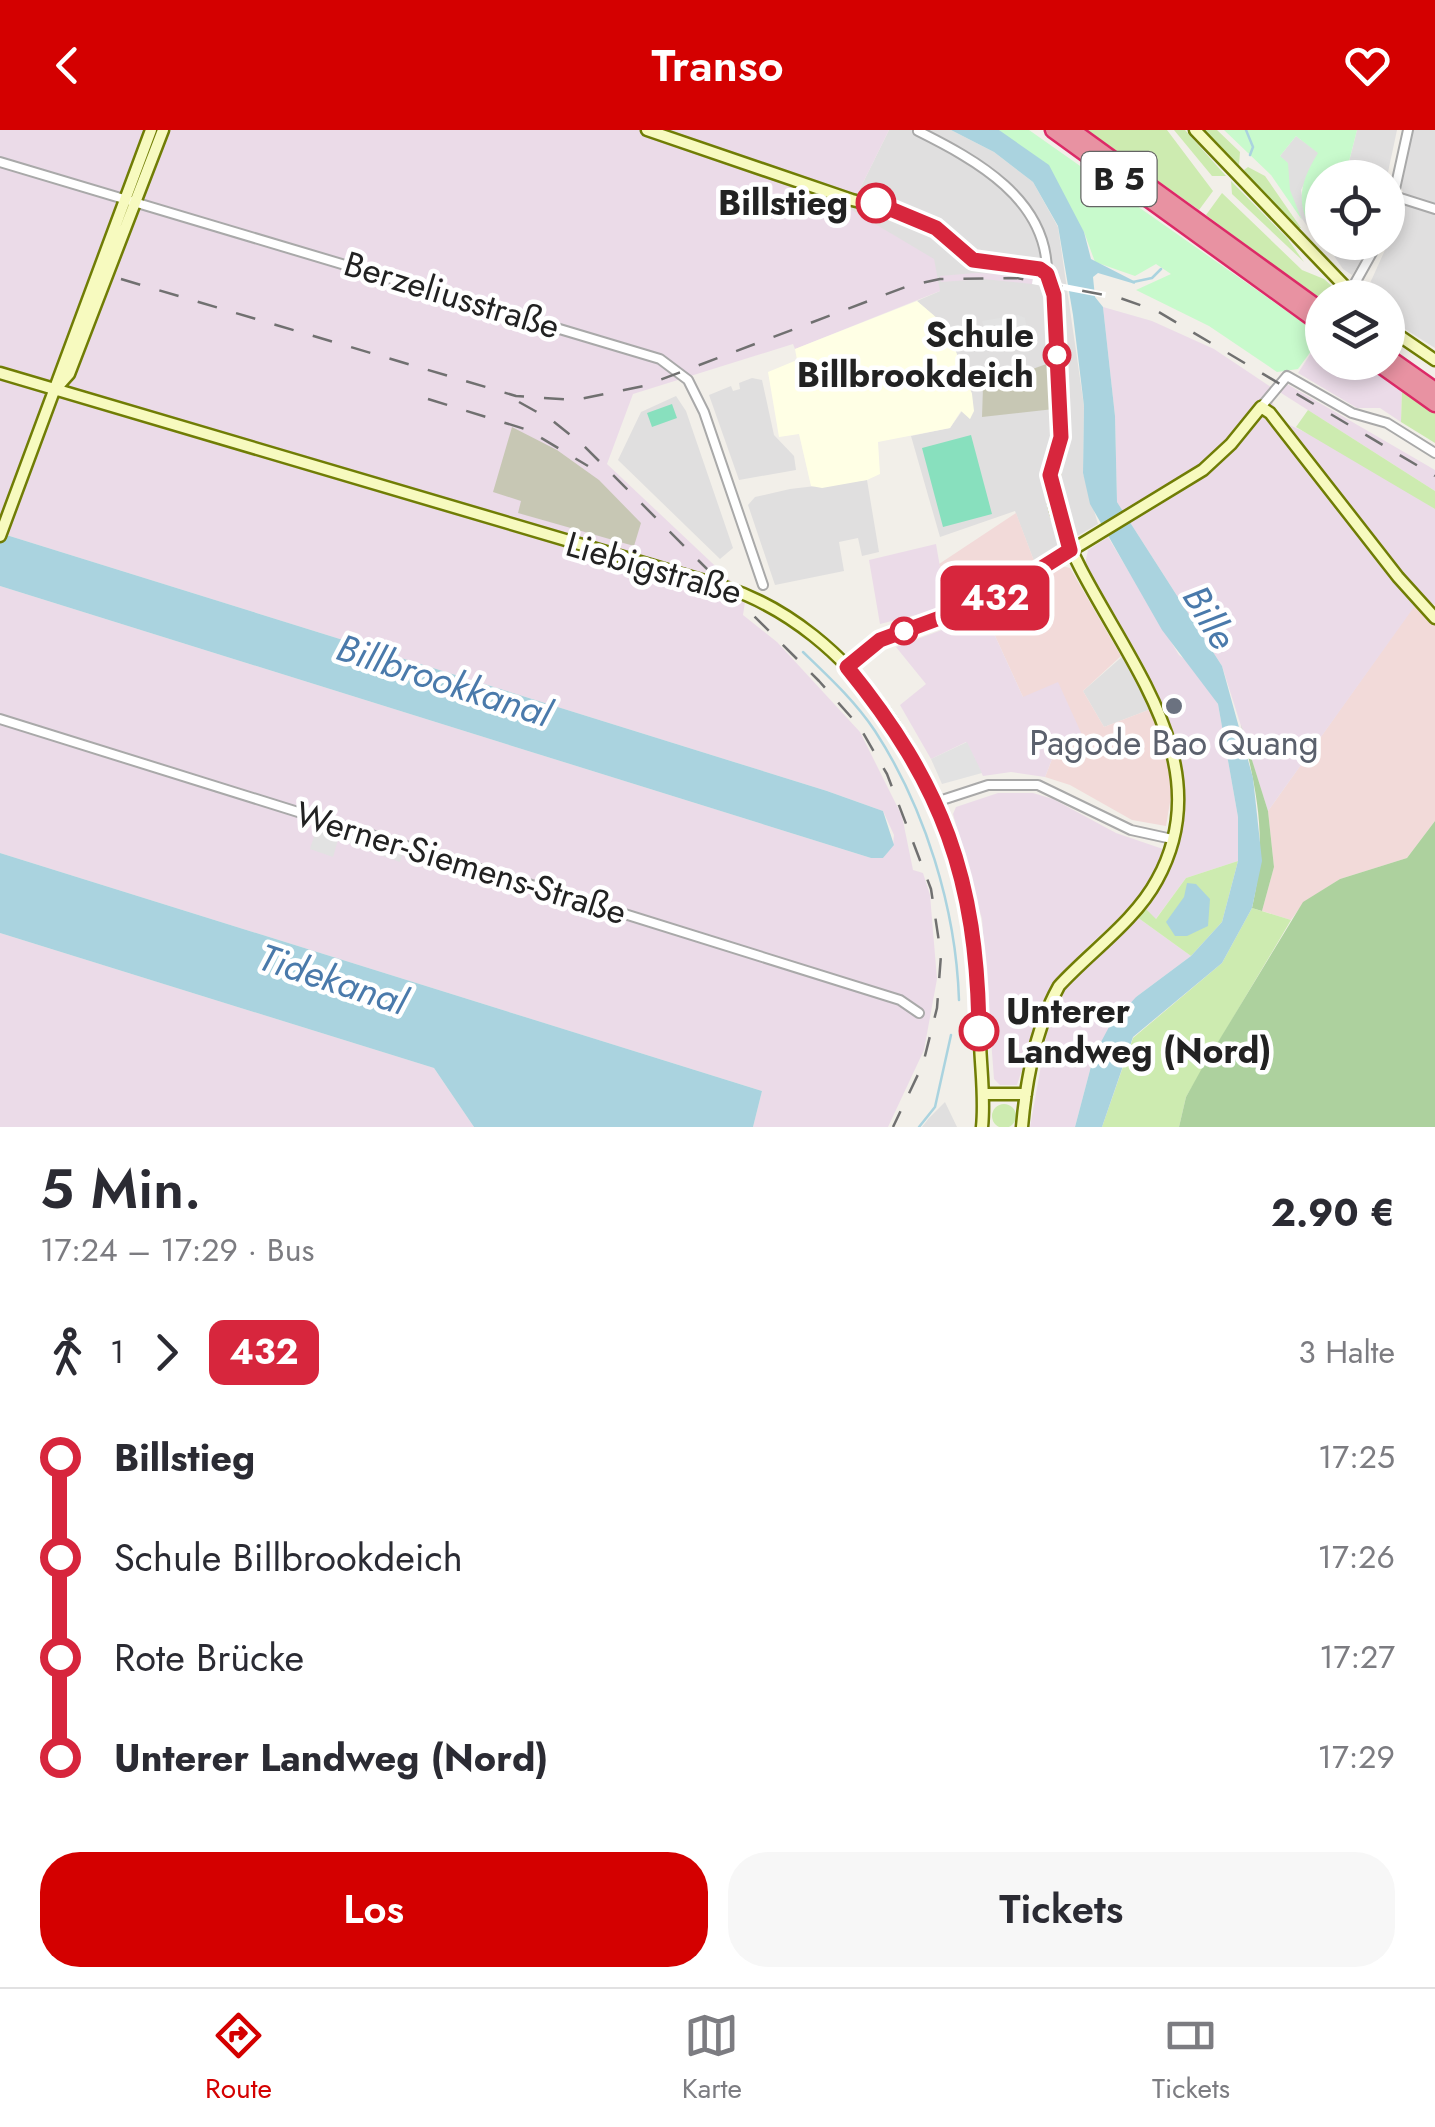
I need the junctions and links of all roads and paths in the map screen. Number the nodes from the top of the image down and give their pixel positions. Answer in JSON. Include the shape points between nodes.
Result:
{"nodes":[{"id":1,"x":151,"y":130,"type":"edge"},
{"id":2,"x":163,"y":130,"type":"edge"},
{"id":3,"x":648,"y":130,"type":"edge"},
{"id":4,"x":1053,"y":130,"type":"edge"},
{"id":5,"x":1072,"y":130,"type":"edge"},
{"id":6,"x":1195,"y":130,"type":"edge"},
{"id":7,"x":1408,"y":130,"type":"edge"},
{"id":8,"x":918,"y":131,"type":"edge"},
{"id":9,"x":1402,"y":160,"type":"edge"},
{"id":10,"x":0,"y":162,"type":"edge"},
{"id":11,"x":122,"y":198,"type":"junction"},
{"id":12,"x":1405,"y":199,"type":"edge"},
{"id":13,"x":136,"y":202,"type":"junction"},
{"id":14,"x":1435,"y":209,"type":"edge"},
{"id":15,"x":1047,"y":274,"type":"junction"},
{"id":16,"x":1339,"y":280,"type":"edge"},
{"id":17,"x":1305,"y":299,"type":"edge"},
{"id":18,"x":1305,"y":313,"type":"edge"},
{"id":19,"x":1405,"y":340,"type":"edge"},
{"id":20,"x":1435,"y":360,"type":"edge"},
{"id":21,"x":1405,"y":369,"type":"edge"},
{"id":22,"x":0,"y":373,"type":"edge"},
{"id":23,"x":1401,"y":380,"type":"edge"},
{"id":24,"x":57,"y":389,"type":"junction"},
{"id":25,"x":1435,"y":390,"type":"edge"},
{"id":26,"x":1435,"y":404,"type":"edge"},
{"id":27,"x":1261,"y":407,"type":"junction"},
{"id":28,"x":1435,"y":453,"type":"edge"},
{"id":29,"x":0,"y":536,"type":"edge"},
{"id":30,"x":1070,"y":550,"type":"junction"},
{"id":31,"x":762,"y":584,"type":"dead end"},
{"id":32,"x":1435,"y":618,"type":"edge"},
{"id":33,"x":847,"y":667,"type":"junction"},
{"id":34,"x":0,"y":719,"type":"edge"},
{"id":35,"x":936,"y":802,"type":"junction"},
{"id":36,"x":1172,"y":839,"type":"junction"},
{"id":37,"x":920,"y":1013,"type":"dead end"},
{"id":38,"x":983,"y":1094,"type":"junction"},
{"id":39,"x":1026,"y":1094,"type":"junction"},
{"id":40,"x":982,"y":1127,"type":"edge"},
{"id":41,"x":1022,"y":1127,"type":"edge"}],
"edges":[{"from":1,"to":11,"type":"street"},
{"from":2,"to":13,"type":"street"},
{"from":3,"to":15,"type":"street","via":[[910,214],[973,260]]},
{"from":4,"to":18,"type":"highway","number":"B 5"},
{"from":5,"to":17,"type":"highway","number":"B 5"},
{"from":6,"to":16,"type":"street"},
{"from":7,"to":9,"type":"street"},
{"from":8,"to":15,"type":"street","via":[[1013,190],[1038,230]]},
{"from":10,"to":11,"type":"street","name":"Berzeliusstraße"},
{"from":11,"to":13,"type":"street","name":"Berzeliusstraße"},
{"from":11,"to":24,"type":"street"},
{"from":12,"to":14,"type":"street"},
{"from":13,"to":24,"type":"street","via":[[69,374]]},
{"from":13,"to":31,"type":"street","name":"Berzeliusstraße","via":[[648,354],[676,369],[704,412]]},
{"from":15,"to":30,"type":"street","via":[[1054,295],[1061,437],[1050,475]]},
{"from":19,"to":20,"type":"street"},
{"from":21,"to":25,"type":"highway"},
{"from":22,"to":24,"type":"street","name":"Liebigstraße"},
{"from":23,"to":26,"type":"highway"},
{"from":24,"to":29,"type":"street"},
{"from":24,"to":33,"type":"street","name":"Liebigstraße","via":[[754,597],[800,623]]},
{"from":27,"to":28,"type":"street","via":[[1287,376]]},
{"from":27,"to":30,"type":"street","via":[[1204,470]]},
{"from":27,"to":32,"type":"street"},
{"from":30,"to":33,"type":"street","via":[[994,598],[880,640]]},
{"from":30,"to":36,"type":"street","via":[[1142,676],[1170,744],[1178,784]]},
{"from":33,"to":35,"type":"street","name":"Liebigstraße","via":[[897,730]]},
{"from":34,"to":37,"type":"street","name":"Werner-Siemens-Straße","via":[[883,995]]},
{"from":35,"to":36,"type":"street","via":[[988,784],[1038,784],[1131,830]]},
{"from":35,"to":38,"type":"street","name":"Liebigstraße","via":[[972,928]]},
{"from":36,"to":39,"type":"street","via":[[1143,902],[1059,986],[1044,1017]]},
{"from":38,"to":39,"type":"street"},
{"from":38,"to":40,"type":"street","name":"Liebigstraße"},
{"from":39,"to":41,"type":"street"}]}
